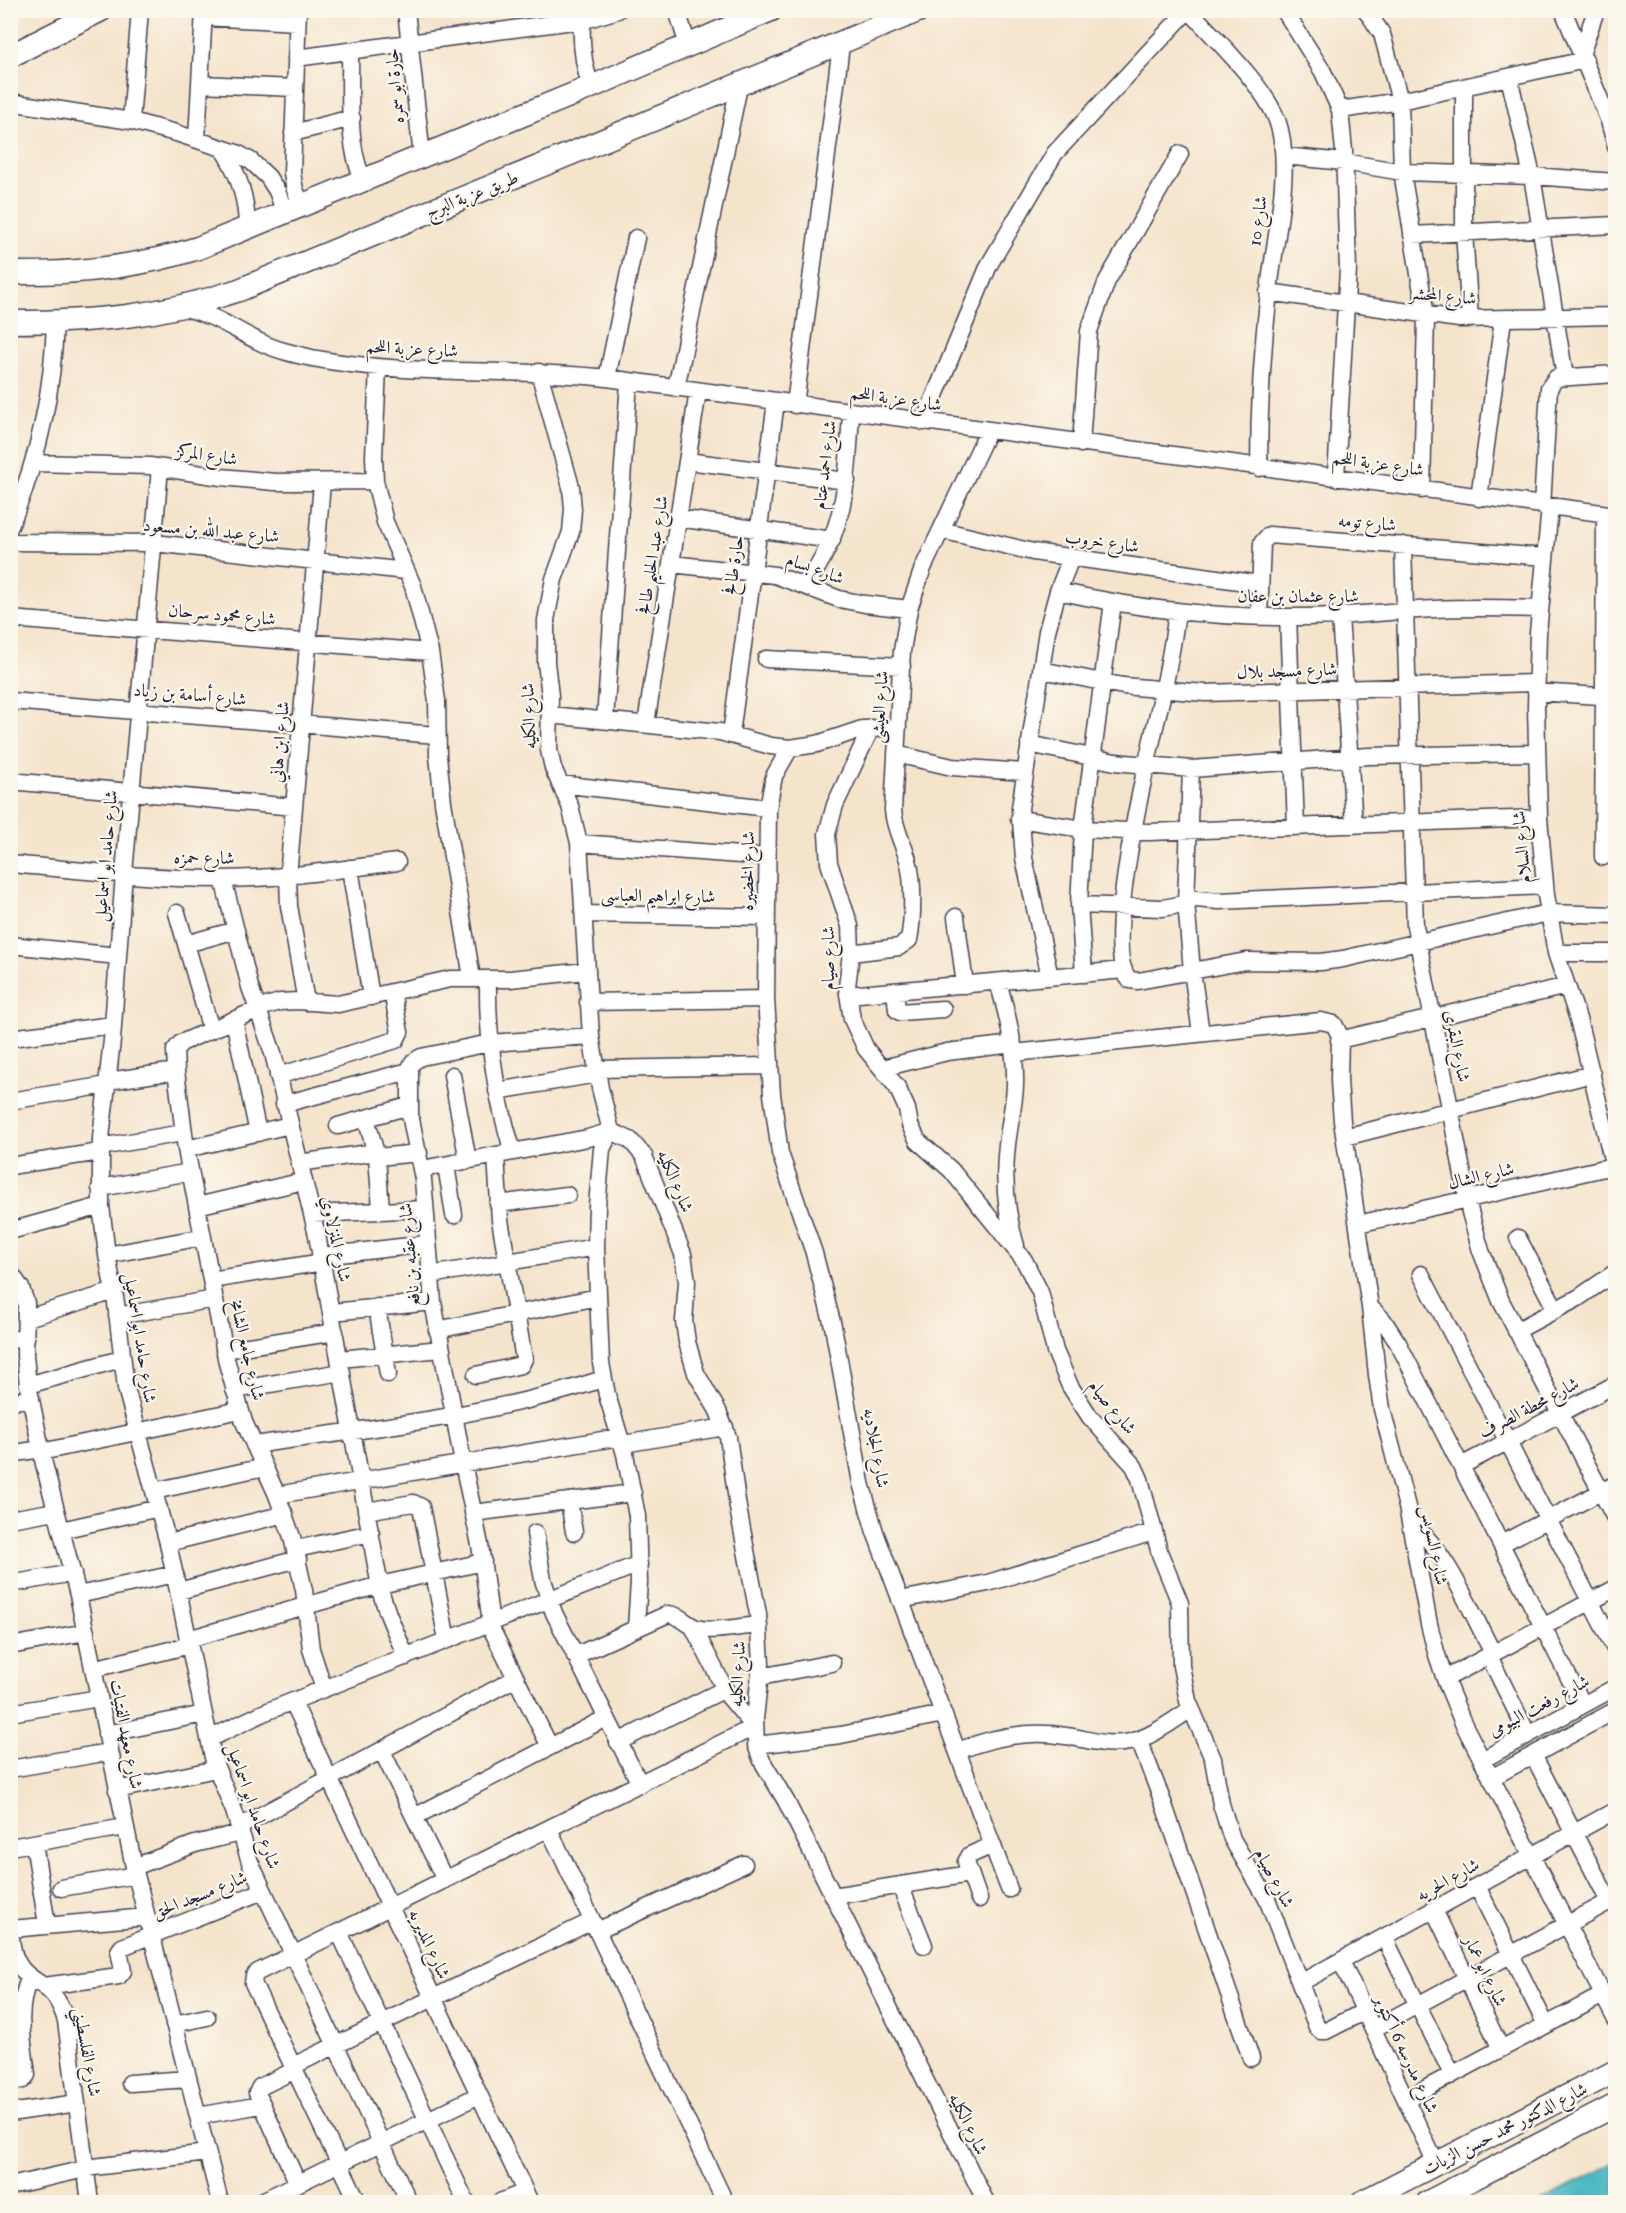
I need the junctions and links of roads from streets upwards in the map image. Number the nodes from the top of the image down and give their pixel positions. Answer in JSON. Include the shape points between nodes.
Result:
{"nodes":[{"id":1,"x":71,"y":10,"type":"edge"},
{"id":2,"x":101,"y":10,"type":"edge"},
{"id":3,"x":140,"y":10,"type":"edge"},
{"id":4,"x":406,"y":10,"type":"edge"},
{"id":5,"x":618,"y":10,"type":"edge"},
{"id":6,"x":677,"y":10,"type":"edge"},
{"id":7,"x":771,"y":10,"type":"edge"},
{"id":8,"x":920,"y":10,"type":"edge"},
{"id":9,"x":1189,"y":10,"type":"edge"},
{"id":10,"x":1284,"y":10,"type":"edge"},
{"id":11,"x":1366,"y":10,"type":"edge"},
{"id":12,"x":1563,"y":10,"type":"edge"},
{"id":13,"x":1596,"y":10,"type":"edge"},
{"id":14,"x":204,"y":14,"type":"edge"},
{"id":15,"x":582,"y":15,"type":"edge"},
{"id":16,"x":297,"y":16,"type":"edge"},
{"id":17,"x":10,"y":40,"type":"edge"},
{"id":18,"x":411,"y":43,"type":"junction"},
{"id":19,"x":841,"y":45,"type":"junction"},
{"id":20,"x":688,"y":46,"type":"junction"},
{"id":21,"x":350,"y":51,"type":"junction"},
{"id":22,"x":10,"y":56,"type":"edge"},
{"id":23,"x":1584,"y":56,"type":"junction"},
{"id":24,"x":296,"y":58,"type":"junction"},
{"id":25,"x":1509,"y":77,"type":"junction"},
{"id":26,"x":200,"y":84,"type":"junction"},
{"id":27,"x":739,"y":86,"type":"junction"},
{"id":28,"x":591,"y":87,"type":"junction"},
{"id":29,"x":1464,"y":87,"type":"junction"},
{"id":30,"x":295,"y":88,"type":"junction"},
{"id":31,"x":1400,"y":101,"type":"junction"},
{"id":32,"x":10,"y":102,"type":"edge"},
{"id":33,"x":1340,"y":110,"type":"junction"},
{"id":34,"x":352,"y":118,"type":"junction"},
{"id":35,"x":131,"y":122,"type":"junction"},
{"id":36,"x":293,"y":133,"type":"junction"},
{"id":37,"x":197,"y":139,"type":"junction"},
{"id":38,"x":222,"y":147,"type":"junction"},
{"id":39,"x":1616,"y":147,"type":"edge"},
{"id":40,"x":1180,"y":154,"type":"dead end"},
{"id":41,"x":1284,"y":156,"type":"junction"},
{"id":42,"x":422,"y":157,"type":"junction"},
{"id":43,"x":1344,"y":162,"type":"junction"},
{"id":44,"x":1402,"y":172,"type":"junction"},
{"id":45,"x":1463,"y":175,"type":"junction"},
{"id":46,"x":1532,"y":176,"type":"junction"},
{"id":47,"x":364,"y":181,"type":"junction"},
{"id":48,"x":1616,"y":182,"type":"edge"},
{"id":49,"x":294,"y":209,"type":"junction"},
{"id":50,"x":1616,"y":225,"type":"edge"},
{"id":51,"x":1540,"y":228,"type":"junction"},
{"id":52,"x":247,"y":229,"type":"junction"},
{"id":53,"x":1464,"y":232,"type":"junction"},
{"id":54,"x":1412,"y":235,"type":"junction"},
{"id":55,"x":636,"y":238,"type":"dead end"},
{"id":56,"x":10,"y":273,"type":"edge"},
{"id":57,"x":1268,"y":292,"type":"junction"},
{"id":58,"x":1347,"y":304,"type":"junction"},
{"id":59,"x":180,"y":307,"type":"junction"},
{"id":60,"x":1616,"y":315,"type":"edge"},
{"id":61,"x":1426,"y":316,"type":"junction"},
{"id":62,"x":1555,"y":318,"type":"junction"},
{"id":63,"x":1503,"y":319,"type":"junction"},
{"id":64,"x":1470,"y":320,"type":"junction"},
{"id":65,"x":10,"y":322,"type":"edge"},
{"id":66,"x":55,"y":322,"type":"junction"},
{"id":67,"x":378,"y":368,"type":"junction"},
{"id":68,"x":539,"y":372,"type":"junction"},
{"id":69,"x":1616,"y":374,"type":"edge"},
{"id":70,"x":1565,"y":377,"type":"junction"},
{"id":71,"x":607,"y":378,"type":"junction"},
{"id":72,"x":630,"y":382,"type":"junction"},
{"id":73,"x":676,"y":388,"type":"junction"},
{"id":74,"x":698,"y":391,"type":"junction"},
{"id":75,"x":776,"y":402,"type":"junction"},
{"id":76,"x":795,"y":405,"type":"junction"},
{"id":77,"x":851,"y":412,"type":"junction"},
{"id":78,"x":924,"y":422,"type":"junction"},
{"id":79,"x":988,"y":431,"type":"junction"},
{"id":80,"x":1081,"y":444,"type":"junction"},
{"id":81,"x":687,"y":461,"type":"junction"},
{"id":82,"x":33,"y":463,"type":"junction"},
{"id":83,"x":160,"y":468,"type":"junction"},
{"id":84,"x":1259,"y":468,"type":"junction"},
{"id":85,"x":767,"y":471,"type":"junction"},
{"id":86,"x":1336,"y":478,"type":"junction"},
{"id":87,"x":375,"y":481,"type":"junction"},
{"id":88,"x":847,"y":481,"type":"junction"},
{"id":89,"x":321,"y":483,"type":"junction"},
{"id":90,"x":1422,"y":490,"type":"junction"},
{"id":91,"x":16,"y":498,"type":"edge"},
{"id":92,"x":1479,"y":498,"type":"junction"},
{"id":93,"x":1546,"y":507,"type":"junction"},
{"id":94,"x":1610,"y":515,"type":"edge"},
{"id":95,"x":678,"y":518,"type":"junction"},
{"id":96,"x":10,"y":526,"type":"edge"},
{"id":97,"x":759,"y":530,"type":"junction"},
{"id":98,"x":941,"y":530,"type":"junction"},
{"id":99,"x":832,"y":540,"type":"junction"},
{"id":100,"x":10,"y":542,"type":"edge"},
{"id":101,"x":154,"y":543,"type":"junction"},
{"id":102,"x":1403,"y":545,"type":"junction"},
{"id":103,"x":1545,"y":556,"type":"junction"},
{"id":104,"x":1071,"y":558,"type":"junction"},
{"id":105,"x":315,"y":561,"type":"junction"},
{"id":106,"x":671,"y":564,"type":"junction"},
{"id":107,"x":406,"y":571,"type":"junction"},
{"id":108,"x":753,"y":572,"type":"junction"},
{"id":109,"x":1260,"y":584,"type":"junction"},
{"id":110,"x":805,"y":586,"type":"junction"},
{"id":111,"x":1058,"y":591,"type":"junction"},
{"id":112,"x":1113,"y":602,"type":"junction"},
{"id":113,"x":909,"y":609,"type":"junction"},
{"id":114,"x":1540,"y":609,"type":"junction"},
{"id":115,"x":1178,"y":611,"type":"junction"},
{"id":116,"x":1406,"y":612,"type":"junction"},
{"id":117,"x":1340,"y":616,"type":"junction"},
{"id":118,"x":1259,"y":617,"type":"junction"},
{"id":119,"x":1288,"y":617,"type":"junction"},
{"id":120,"x":10,"y":619,"type":"edge"},
{"id":121,"x":146,"y":628,"type":"junction"},
{"id":122,"x":308,"y":642,"type":"junction"},
{"id":123,"x":430,"y":652,"type":"junction"},
{"id":124,"x":766,"y":659,"type":"dead end"},
{"id":125,"x":902,"y":666,"type":"junction"},
{"id":126,"x":1041,"y":669,"type":"junction"},
{"id":127,"x":1103,"y":682,"type":"junction"},
{"id":128,"x":1408,"y":687,"type":"junction"},
{"id":129,"x":1536,"y":687,"type":"junction"},
{"id":130,"x":1344,"y":689,"type":"junction"},
{"id":131,"x":1163,"y":691,"type":"junction"},
{"id":132,"x":1291,"y":691,"type":"junction"},
{"id":133,"x":1609,"y":697,"type":"edge"},
{"id":134,"x":10,"y":701,"type":"edge"},
{"id":135,"x":138,"y":711,"type":"junction"},
{"id":136,"x":550,"y":715,"type":"junction"},
{"id":137,"x":605,"y":720,"type":"junction"},
{"id":138,"x":301,"y":724,"type":"junction"},
{"id":139,"x":646,"y":724,"type":"junction"},
{"id":140,"x":871,"y":728,"type":"junction"},
{"id":141,"x":898,"y":728,"type":"junction"},
{"id":142,"x":731,"y":734,"type":"junction"},
{"id":143,"x":437,"y":735,"type":"junction"},
{"id":144,"x":1029,"y":744,"type":"junction"},
{"id":145,"x":790,"y":748,"type":"junction"},
{"id":146,"x":1536,"y":753,"type":"junction"},
{"id":147,"x":896,"y":754,"type":"junction"},
{"id":148,"x":1410,"y":755,"type":"junction"},
{"id":149,"x":1093,"y":757,"type":"junction"},
{"id":150,"x":1349,"y":757,"type":"junction"},
{"id":151,"x":1294,"y":761,"type":"junction"},
{"id":152,"x":1145,"y":766,"type":"junction"},
{"id":153,"x":1191,"y":769,"type":"junction"},
{"id":154,"x":1024,"y":772,"type":"junction"},
{"id":155,"x":10,"y":781,"type":"edge"},
{"id":156,"x":560,"y":784,"type":"junction"},
{"id":157,"x":131,"y":792,"type":"junction"},
{"id":158,"x":294,"y":807,"type":"junction"},
{"id":159,"x":768,"y":808,"type":"junction"},
{"id":160,"x":1539,"y":818,"type":"junction"},
{"id":161,"x":1020,"y":819,"type":"junction"},
{"id":162,"x":1609,"y":819,"type":"edge"},
{"id":163,"x":1412,"y":823,"type":"junction"},
{"id":164,"x":1353,"y":825,"type":"junction"},
{"id":165,"x":1296,"y":827,"type":"junction"},
{"id":166,"x":1083,"y":829,"type":"junction"},
{"id":167,"x":1188,"y":831,"type":"junction"},
{"id":168,"x":1131,"y":832,"type":"junction"},
{"id":169,"x":579,"y":843,"type":"junction"},
{"id":170,"x":767,"y":857,"type":"junction"},
{"id":171,"x":1603,"y":857,"type":"dead end"},
{"id":172,"x":397,"y":862,"type":"dead end"},
{"id":173,"x":10,"y":864,"type":"edge"},
{"id":174,"x":350,"y":868,"type":"junction"},
{"id":175,"x":124,"y":873,"type":"junction"},
{"id":176,"x":288,"y":877,"type":"junction"},
{"id":177,"x":224,"y":879,"type":"junction"},
{"id":178,"x":1545,"y":886,"type":"junction"},
{"id":179,"x":1413,"y":892,"type":"junction"},
{"id":180,"x":1186,"y":902,"type":"junction"},
{"id":181,"x":1079,"y":905,"type":"junction"},
{"id":182,"x":1123,"y":906,"type":"junction"},
{"id":183,"x":177,"y":913,"type":"dead end"},
{"id":184,"x":1548,"y":913,"type":"junction"},
{"id":185,"x":584,"y":914,"type":"junction"},
{"id":186,"x":1616,"y":915,"type":"edge"},
{"id":187,"x":956,"y":917,"type":"dead end"},
{"id":188,"x":767,"y":918,"type":"junction"},
{"id":189,"x":236,"y":930,"type":"junction"},
{"id":190,"x":1418,"y":943,"type":"junction"},
{"id":191,"x":186,"y":944,"type":"junction"},
{"id":192,"x":10,"y":945,"type":"edge"},
{"id":193,"x":851,"y":953,"type":"junction"},
{"id":194,"x":1556,"y":953,"type":"junction"},
{"id":195,"x":1616,"y":953,"type":"edge"},
{"id":196,"x":118,"y":956,"type":"junction"},
{"id":197,"x":1124,"y":970,"type":"junction"},
{"id":198,"x":586,"y":971,"type":"junction"},
{"id":199,"x":1192,"y":971,"type":"junction"},
{"id":200,"x":1084,"y":974,"type":"junction"},
{"id":201,"x":1050,"y":977,"type":"junction"},
{"id":202,"x":480,"y":979,"type":"junction"},
{"id":203,"x":998,"y":982,"type":"junction"},
{"id":204,"x":965,"y":985,"type":"junction"},
{"id":205,"x":1567,"y":986,"type":"junction"},
{"id":206,"x":895,"y":991,"type":"junction"},
{"id":207,"x":392,"y":992,"type":"junction"},
{"id":208,"x":848,"y":995,"type":"junction"},
{"id":209,"x":371,"y":997,"type":"junction"},
{"id":210,"x":766,"y":999,"type":"junction"},
{"id":211,"x":306,"y":1002,"type":"junction"},
{"id":212,"x":588,"y":1002,"type":"junction"},
{"id":213,"x":258,"y":1009,"type":"junction"},
{"id":214,"x":943,"y":1009,"type":"dead end"},
{"id":215,"x":1432,"y":1018,"type":"junction"},
{"id":216,"x":234,"y":1020,"type":"junction"},
{"id":217,"x":113,"y":1025,"type":"junction"},
{"id":218,"x":211,"y":1030,"type":"junction"},
{"id":219,"x":1201,"y":1033,"type":"junction"},
{"id":220,"x":591,"y":1036,"type":"junction"},
{"id":221,"x":10,"y":1038,"type":"edge"},
{"id":222,"x":1340,"y":1040,"type":"junction"},
{"id":223,"x":490,"y":1043,"type":"junction"},
{"id":224,"x":1013,"y":1048,"type":"junction"},
{"id":225,"x":769,"y":1066,"type":"junction"},
{"id":226,"x":883,"y":1068,"type":"junction"},
{"id":227,"x":176,"y":1071,"type":"junction"},
{"id":228,"x":410,"y":1071,"type":"junction"},
{"id":229,"x":596,"y":1071,"type":"junction"},
{"id":230,"x":1592,"y":1074,"type":"junction"},
{"id":231,"x":452,"y":1075,"type":"dead end"},
{"id":232,"x":278,"y":1076,"type":"junction"},
{"id":233,"x":107,"y":1083,"type":"junction"},
{"id":234,"x":497,"y":1091,"type":"junction"},
{"id":235,"x":10,"y":1101,"type":"edge"},
{"id":236,"x":284,"y":1104,"type":"junction"},
{"id":237,"x":409,"y":1106,"type":"junction"},
{"id":238,"x":1450,"y":1111,"type":"junction"},
{"id":239,"x":366,"y":1118,"type":"junction"},
{"id":240,"x":290,"y":1125,"type":"junction"},
{"id":241,"x":339,"y":1126,"type":"dead end"},
{"id":242,"x":610,"y":1131,"type":"junction"},
{"id":243,"x":258,"y":1133,"type":"junction"},
{"id":244,"x":1345,"y":1137,"type":"junction"},
{"id":245,"x":185,"y":1141,"type":"junction"},
{"id":246,"x":100,"y":1150,"type":"junction"},
{"id":247,"x":376,"y":1154,"type":"junction"},
{"id":248,"x":504,"y":1154,"type":"junction"},
{"id":249,"x":420,"y":1161,"type":"junction"},
{"id":250,"x":468,"y":1161,"type":"junction"},
{"id":251,"x":299,"y":1163,"type":"junction"},
{"id":252,"x":446,"y":1165,"type":"junction"},
{"id":253,"x":10,"y":1166,"type":"edge"},
{"id":254,"x":1614,"y":1171,"type":"edge"},
{"id":255,"x":190,"y":1172,"type":"junction"},
{"id":256,"x":304,"y":1181,"type":"junction"},
{"id":257,"x":100,"y":1188,"type":"junction"},
{"id":258,"x":567,"y":1195,"type":"dead end"},
{"id":259,"x":1467,"y":1199,"type":"junction"},
{"id":260,"x":498,"y":1204,"type":"junction"},
{"id":261,"x":101,"y":1206,"type":"junction"},
{"id":262,"x":197,"y":1206,"type":"junction"},
{"id":263,"x":381,"y":1209,"type":"junction"},
{"id":264,"x":425,"y":1209,"type":"junction"},
{"id":265,"x":312,"y":1214,"type":"junction"},
{"id":266,"x":454,"y":1215,"type":"dead end"},
{"id":267,"x":1358,"y":1224,"type":"junction"},
{"id":268,"x":10,"y":1231,"type":"edge"},
{"id":269,"x":203,"y":1237,"type":"junction"},
{"id":270,"x":1518,"y":1238,"type":"dead end"},
{"id":271,"x":427,"y":1244,"type":"junction"},
{"id":272,"x":596,"y":1247,"type":"junction"},
{"id":273,"x":1018,"y":1252,"type":"junction"},
{"id":274,"x":107,"y":1255,"type":"junction"},
{"id":275,"x":322,"y":1259,"type":"junction"},
{"id":276,"x":506,"y":1263,"type":"junction"},
{"id":277,"x":10,"y":1272,"type":"edge"},
{"id":278,"x":1616,"y":1272,"type":"edge"},
{"id":279,"x":1420,"y":1274,"type":"dead end"},
{"id":280,"x":430,"y":1275,"type":"junction"},
{"id":281,"x":211,"y":1280,"type":"junction"},
{"id":282,"x":114,"y":1291,"type":"junction"},
{"id":283,"x":598,"y":1297,"type":"junction"},
{"id":284,"x":215,"y":1299,"type":"junction"},
{"id":285,"x":433,"y":1302,"type":"junction"},
{"id":286,"x":377,"y":1307,"type":"junction"},
{"id":287,"x":1370,"y":1307,"type":"junction"},
{"id":288,"x":1556,"y":1310,"type":"junction"},
{"id":289,"x":332,"y":1312,"type":"junction"},
{"id":290,"x":515,"y":1313,"type":"junction"},
{"id":291,"x":117,"y":1316,"type":"junction"},
{"id":292,"x":27,"y":1318,"type":"junction"},
{"id":293,"x":437,"y":1330,"type":"junction"},
{"id":294,"x":1516,"y":1331,"type":"junction"},
{"id":295,"x":335,"y":1332,"type":"junction"},
{"id":296,"x":18,"y":1339,"type":"edge"},
{"id":297,"x":441,"y":1349,"type":"junction"},
{"id":298,"x":224,"y":1350,"type":"junction"},
{"id":299,"x":385,"y":1354,"type":"junction"},
{"id":300,"x":122,"y":1359,"type":"junction"},
{"id":301,"x":341,"y":1365,"type":"junction"},
{"id":302,"x":388,"y":1374,"type":"dead end"},
{"id":303,"x":476,"y":1375,"type":"dead end"},
{"id":304,"x":603,"y":1379,"type":"junction"},
{"id":305,"x":1616,"y":1384,"type":"edge"},
{"id":306,"x":234,"y":1390,"type":"junction"},
{"id":307,"x":30,"y":1391,"type":"junction"},
{"id":308,"x":10,"y":1402,"type":"edge"},
{"id":309,"x":240,"y":1410,"type":"junction"},
{"id":310,"x":1559,"y":1414,"type":"junction"},
{"id":311,"x":453,"y":1415,"type":"junction"},
{"id":312,"x":724,"y":1427,"type":"junction"},
{"id":313,"x":352,"y":1431,"type":"junction"},
{"id":314,"x":137,"y":1432,"type":"junction"},
{"id":315,"x":621,"y":1440,"type":"junction"},
{"id":316,"x":1507,"y":1442,"type":"junction"},
{"id":317,"x":254,"y":1445,"type":"junction"},
{"id":318,"x":41,"y":1451,"type":"junction"},
{"id":319,"x":10,"y":1454,"type":"edge"},
{"id":320,"x":462,"y":1463,"type":"junction"},
{"id":321,"x":1461,"y":1466,"type":"junction"},
{"id":322,"x":264,"y":1467,"type":"junction"},
{"id":323,"x":361,"y":1480,"type":"junction"},
{"id":324,"x":1616,"y":1484,"type":"edge"},
{"id":325,"x":154,"y":1491,"type":"junction"},
{"id":326,"x":1600,"y":1492,"type":"junction"},
{"id":327,"x":633,"y":1493,"type":"junction"},
{"id":328,"x":277,"y":1495,"type":"junction"},
{"id":329,"x":568,"y":1501,"type":"junction"},
{"id":330,"x":159,"y":1508,"type":"junction"},
{"id":331,"x":56,"y":1511,"type":"junction"},
{"id":332,"x":366,"y":1511,"type":"junction"},
{"id":333,"x":473,"y":1513,"type":"junction"},
{"id":334,"x":285,"y":1514,"type":"junction"},
{"id":335,"x":10,"y":1519,"type":"edge"},
{"id":336,"x":1548,"y":1520,"type":"junction"},
{"id":337,"x":1616,"y":1520,"type":"edge"},
{"id":338,"x":1410,"y":1522,"type":"junction"},
{"id":339,"x":61,"y":1530,"type":"junction"},
{"id":340,"x":574,"y":1532,"type":"dead end"},
{"id":341,"x":1153,"y":1532,"type":"junction"},
{"id":342,"x":370,"y":1533,"type":"junction"},
{"id":343,"x":535,"y":1533,"type":"dead end"},
{"id":344,"x":168,"y":1543,"type":"junction"},
{"id":345,"x":1501,"y":1544,"type":"junction"},
{"id":346,"x":297,"y":1554,"type":"junction"},
{"id":347,"x":483,"y":1562,"type":"junction"},
{"id":348,"x":639,"y":1564,"type":"junction"},
{"id":349,"x":73,"y":1572,"type":"junction"},
{"id":350,"x":434,"y":1573,"type":"junction"},
{"id":351,"x":175,"y":1574,"type":"junction"},
{"id":352,"x":10,"y":1584,"type":"edge"},
{"id":353,"x":380,"y":1585,"type":"junction"},
{"id":354,"x":1616,"y":1588,"type":"edge"},
{"id":355,"x":179,"y":1591,"type":"junction"},
{"id":356,"x":78,"y":1595,"type":"junction"},
{"id":357,"x":549,"y":1600,"type":"junction"},
{"id":358,"x":900,"y":1600,"type":"junction"},
{"id":359,"x":1590,"y":1602,"type":"junction"},
{"id":360,"x":307,"y":1605,"type":"junction"},
{"id":361,"x":490,"y":1623,"type":"junction"},
{"id":362,"x":759,"y":1625,"type":"junction"},
{"id":363,"x":636,"y":1627,"type":"junction"},
{"id":364,"x":693,"y":1627,"type":"junction"},
{"id":365,"x":1543,"y":1627,"type":"junction"},
{"id":366,"x":86,"y":1632,"type":"junction"},
{"id":367,"x":447,"y":1640,"type":"junction"},
{"id":368,"x":189,"y":1642,"type":"junction"},
{"id":369,"x":10,"y":1646,"type":"edge"},
{"id":370,"x":1616,"y":1651,"type":"edge"},
{"id":371,"x":1491,"y":1654,"type":"junction"},
{"id":372,"x":575,"y":1656,"type":"junction"},
{"id":373,"x":405,"y":1657,"type":"junction"},
{"id":374,"x":832,"y":1663,"type":"dead end"},
{"id":375,"x":93,"y":1669,"type":"junction"},
{"id":376,"x":760,"y":1677,"type":"junction"},
{"id":377,"x":516,"y":1678,"type":"junction"},
{"id":378,"x":1445,"y":1679,"type":"junction"},
{"id":379,"x":1616,"y":1687,"type":"edge"},
{"id":380,"x":324,"y":1689,"type":"junction"},
{"id":381,"x":725,"y":1689,"type":"junction"},
{"id":382,"x":99,"y":1698,"type":"junction"},
{"id":383,"x":293,"y":1702,"type":"junction"},
{"id":384,"x":1583,"y":1705,"type":"junction"},
{"id":385,"x":1191,"y":1709,"type":"junction"},
{"id":386,"x":1616,"y":1710,"type":"edge"},
{"id":387,"x":10,"y":1713,"type":"edge"},
{"id":388,"x":204,"y":1714,"type":"junction"},
{"id":389,"x":944,"y":1714,"type":"junction"},
{"id":390,"x":606,"y":1718,"type":"junction"},
{"id":391,"x":754,"y":1728,"type":"junction"},
{"id":392,"x":106,"y":1734,"type":"junction"},
{"id":393,"x":1528,"y":1735,"type":"junction"},
{"id":394,"x":209,"y":1739,"type":"junction"},
{"id":395,"x":1139,"y":1740,"type":"junction"},
{"id":396,"x":618,"y":1742,"type":"junction"},
{"id":397,"x":756,"y":1745,"type":"junction"},
{"id":398,"x":550,"y":1747,"type":"junction"},
{"id":399,"x":382,"y":1750,"type":"junction"},
{"id":400,"x":958,"y":1751,"type":"junction"},
{"id":401,"x":109,"y":1752,"type":"junction"},
{"id":402,"x":1533,"y":1755,"type":"junction"},
{"id":403,"x":1482,"y":1760,"type":"junction"},
{"id":404,"x":10,"y":1769,"type":"edge"},
{"id":405,"x":216,"y":1769,"type":"junction"},
{"id":406,"x":1491,"y":1778,"type":"junction"},
{"id":407,"x":329,"y":1779,"type":"junction"},
{"id":408,"x":640,"y":1784,"type":"junction"},
{"id":409,"x":117,"y":1790,"type":"junction"},
{"id":410,"x":1616,"y":1810,"type":"edge"},
{"id":411,"x":414,"y":1817,"type":"junction"},
{"id":412,"x":125,"y":1827,"type":"junction"},
{"id":413,"x":549,"y":1829,"type":"junction"},
{"id":414,"x":239,"y":1830,"type":"junction"},
{"id":415,"x":1573,"y":1833,"type":"junction"},
{"id":416,"x":34,"y":1843,"type":"junction"},
{"id":417,"x":993,"y":1845,"type":"junction"},
{"id":418,"x":10,"y":1847,"type":"edge"},
{"id":419,"x":1531,"y":1856,"type":"junction"},
{"id":420,"x":744,"y":1864,"type":"dead end"},
{"id":421,"x":135,"y":1871,"type":"junction"},
{"id":422,"x":970,"y":1874,"type":"junction"},
{"id":423,"x":446,"y":1880,"type":"junction"},
{"id":424,"x":900,"y":1886,"type":"junction"},
{"id":425,"x":1477,"y":1886,"type":"junction"},
{"id":426,"x":61,"y":1888,"type":"dead end"},
{"id":427,"x":1009,"y":1889,"type":"dead end"},
{"id":428,"x":263,"y":1891,"type":"junction"},
{"id":429,"x":833,"y":1896,"type":"junction"},
{"id":430,"x":979,"y":1899,"type":"dead end"},
{"id":431,"x":1612,"y":1900,"type":"edge"},
{"id":432,"x":390,"y":1907,"type":"junction"},
{"id":433,"x":1434,"y":1910,"type":"junction"},
{"id":434,"x":147,"y":1917,"type":"junction"},
{"id":435,"x":1566,"y":1924,"type":"junction"},
{"id":436,"x":47,"y":1926,"type":"junction"},
{"id":437,"x":595,"y":1926,"type":"junction"},
{"id":438,"x":11,"y":1928,"type":"edge"},
{"id":439,"x":339,"y":1932,"type":"junction"},
{"id":440,"x":152,"y":1936,"type":"junction"},
{"id":441,"x":1384,"y":1937,"type":"junction"},
{"id":442,"x":924,"y":1945,"type":"dead end"},
{"id":443,"x":1511,"y":1954,"type":"junction"},
{"id":444,"x":293,"y":1955,"type":"junction"},
{"id":445,"x":13,"y":1957,"type":"edge"},
{"id":446,"x":1341,"y":1961,"type":"junction"},
{"id":447,"x":30,"y":1977,"type":"junction"},
{"id":448,"x":1467,"y":1978,"type":"junction"},
{"id":449,"x":1300,"y":1983,"type":"junction"},
{"id":450,"x":44,"y":1986,"type":"junction"},
{"id":451,"x":1603,"y":1995,"type":"junction"},
{"id":452,"x":433,"y":1998,"type":"junction"},
{"id":453,"x":1417,"y":2005,"type":"junction"},
{"id":454,"x":1365,"y":2011,"type":"junction"},
{"id":455,"x":207,"y":2017,"type":"dead end"},
{"id":456,"x":1616,"y":2020,"type":"edge"},
{"id":457,"x":382,"y":2023,"type":"junction"},
{"id":458,"x":174,"y":2025,"type":"junction"},
{"id":459,"x":1546,"y":2025,"type":"junction"},
{"id":460,"x":1373,"y":2029,"type":"junction"},
{"id":461,"x":16,"y":2036,"type":"edge"},
{"id":462,"x":336,"y":2045,"type":"junction"},
{"id":463,"x":1501,"y":2049,"type":"junction"},
{"id":464,"x":1251,"y":2058,"type":"dead end"},
{"id":465,"x":294,"y":2068,"type":"junction"},
{"id":466,"x":1616,"y":2071,"type":"edge"},
{"id":467,"x":1452,"y":2074,"type":"junction"},
{"id":468,"x":188,"y":2079,"type":"junction"},
{"id":469,"x":10,"y":2082,"type":"edge"},
{"id":470,"x":130,"y":2083,"type":"dead end"},
{"id":471,"x":479,"y":2096,"type":"junction"},
{"id":472,"x":1406,"y":2099,"type":"junction"},
{"id":473,"x":77,"y":2103,"type":"junction"},
{"id":474,"x":261,"y":2105,"type":"junction"},
{"id":475,"x":1616,"y":2105,"type":"edge"},
{"id":476,"x":10,"y":2113,"type":"edge"},
{"id":477,"x":198,"y":2116,"type":"junction"},
{"id":478,"x":428,"y":2121,"type":"junction"},
{"id":479,"x":381,"y":2143,"type":"junction"},
{"id":480,"x":207,"y":2152,"type":"junction"},
{"id":481,"x":340,"y":2163,"type":"junction"},
{"id":482,"x":1436,"y":2164,"type":"junction"},
{"id":483,"x":86,"y":2169,"type":"junction"},
{"id":484,"x":298,"y":2184,"type":"junction"},
{"id":485,"x":10,"y":2186,"type":"edge"},
{"id":486,"x":527,"y":2197,"type":"edge"},
{"id":487,"x":90,"y":2202,"type":"edge"},
{"id":488,"x":220,"y":2202,"type":"edge"},
{"id":489,"x":260,"y":2202,"type":"edge"},
{"id":490,"x":358,"y":2202,"type":"edge"},
{"id":491,"x":409,"y":2202,"type":"edge"},
{"id":492,"x":466,"y":2202,"type":"edge"},
{"id":493,"x":500,"y":2202,"type":"edge"},
{"id":494,"x":725,"y":2202,"type":"edge"},
{"id":495,"x":986,"y":2202,"type":"edge"},
{"id":496,"x":1362,"y":2202,"type":"edge"},
{"id":497,"x":1428,"y":2202,"type":"edge"}],
"edges":[{"from":1,"to":17,"type":"street"},
{"from":2,"to":22,"type":"street"},
{"from":3,"to":35,"type":"street"},
{"from":4,"to":18,"type":"street","name":"حارة ابو سمره"},
{"from":5,"to":15,"type":"street"},
{"from":6,"to":20,"type":"street"},
{"from":7,"to":20,"type":"street"},
{"from":8,"to":19,"type":"street","name":"طريق عزبة البرج"},
{"from":9,"to":41,"type":"street","name":"شارع 10","via":[[1264,96],[1278,124]]},
{"from":9,"to":78,"type":"street","via":[[1055,153],[989,265]]},
{"from":10,"to":33,"type":"street","via":[[1323,72]]},
{"from":11,"to":31,"type":"street","via":[[1382,34]]},
{"from":12,"to":23,"type":"street"},
{"from":13,"to":23,"type":"street"},
{"from":14,"to":16,"type":"street"},
{"from":14,"to":26,"type":"street"},
{"from":15,"to":18,"type":"street"},
{"from":15,"to":28,"type":"street","via":[[583,54]]},
{"from":16,"to":24,"type":"street"},
{"from":18,"to":21,"type":"street"},
{"from":18,"to":42,"type":"street","name":"حارة ابو سمره"},
{"from":19,"to":27,"type":"street","name":"طريق عزبة البرج"},
{"from":19,"to":76,"type":"street"},
{"from":20,"to":28,"type":"street"},
{"from":21,"to":24,"type":"street"},
{"from":21,"to":34,"type":"street"},
{"from":23,"to":25,"type":"street"},
{"from":23,"to":39,"type":"street"},
{"from":24,"to":30,"type":"street"},
{"from":25,"to":29,"type":"street"},
{"from":25,"to":46,"type":"street"},
{"from":26,"to":30,"type":"street"},
{"from":26,"to":37,"type":"street"},
{"from":27,"to":59,"type":"street","name":"طريق عزبة البرج","via":[[267,279]]},
{"from":27,"to":73,"type":"street"},
{"from":28,"to":42,"type":"street"},
{"from":29,"to":31,"type":"street"},
{"from":29,"to":45,"type":"street"},
{"from":30,"to":36,"type":"street"},
{"from":31,"to":33,"type":"street"},
{"from":31,"to":44,"type":"street"},
{"from":32,"to":35,"type":"street"},
{"from":33,"to":43,"type":"street"},
{"from":34,"to":36,"type":"street"},
{"from":34,"to":47,"type":"street","via":[[354,154]]},
{"from":35,"to":37,"type":"street"},
{"from":36,"to":49,"type":"street"},
{"from":37,"to":38,"type":"street"},
{"from":38,"to":49,"type":"street","via":[[263,171]]},
{"from":38,"to":52,"type":"street","via":[[240,182]]},
{"from":40,"to":80,"type":"street","via":[[1107,281],[1089,331]]},
{"from":41,"to":43,"type":"street"},
{"from":41,"to":57,"type":"street","name":"شارع 10"},
{"from":42,"to":47,"type":"street"},
{"from":43,"to":44,"type":"street"},
{"from":43,"to":58,"type":"street"},
{"from":44,"to":45,"type":"street"},
{"from":44,"to":54,"type":"street"},
{"from":45,"to":46,"type":"street"},
{"from":45,"to":53,"type":"street"},
{"from":46,"to":48,"type":"street"},
{"from":46,"to":51,"type":"street"},
{"from":47,"to":49,"type":"street"},
{"from":49,"to":52,"type":"street"},
{"from":50,"to":51,"type":"street"},
{"from":51,"to":53,"type":"street"},
{"from":51,"to":62,"type":"street"},
{"from":52,"to":56,"type":"street","via":[[198,249],[129,266],[58,274]]},
{"from":53,"to":54,"type":"street"},
{"from":53,"to":64,"type":"street"},
{"from":54,"to":61,"type":"street"},
{"from":55,"to":71,"type":"street"},
{"from":57,"to":58,"type":"street","name":"شارع المحشر"},
{"from":57,"to":84,"type":"street","name":"شارع 10"},
{"from":58,"to":61,"type":"street","name":"شارع المحشر"},
{"from":58,"to":86,"type":"street"},
{"from":59,"to":66,"type":"street","name":"طريق عزبة البرج","via":[[118,318]]},
{"from":59,"to":67,"type":"street","name":"شارع عزبة اللحم","via":[[217,318],[274,348]]},
{"from":60,"to":62,"type":"street","name":"شارع المحشر"},
{"from":61,"to":64,"type":"street","name":"شارع المحشر"},
{"from":61,"to":90,"type":"street"},
{"from":62,"to":63,"type":"street","name":"شارع المحشر"},
{"from":62,"to":70,"type":"street"},
{"from":63,"to":64,"type":"street","name":"شارع المحشر"},
{"from":63,"to":92,"type":"street"},
{"from":65,"to":66,"type":"street","name":"طريق عزبة البرج"},
{"from":66,"to":82,"type":"street","via":[[49,393]]},
{"from":67,"to":68,"type":"street","name":"شارع عزبة اللحم"},
{"from":67,"to":87,"type":"street"},
{"from":68,"to":71,"type":"street","name":"شارع عزبة اللحم"},
{"from":68,"to":136,"type":"street","name":"شارع الكليه","via":[[568,476],[573,509],[571,532],[554,579],[546,620]]},
{"from":69,"to":70,"type":"street"},
{"from":70,"to":93,"type":"street","name":"شارع السلام","via":[[1556,378],[1550,388]]},
{"from":71,"to":72,"type":"street","name":"شارع عزبة اللحم"},
{"from":72,"to":73,"type":"street","name":"شارع عزبة اللحم"},
{"from":72,"to":137,"type":"street"},
{"from":73,"to":74,"type":"street","name":"شارع عزبة اللحم"},
{"from":74,"to":75,"type":"street","name":"شارع عزبة اللحم"},
{"from":74,"to":81,"type":"street","name":"شارع عبد الحليم طافح"},
{"from":75,"to":76,"type":"street","name":"شارع عزبة اللحم"},
{"from":75,"to":85,"type":"street","name":"حارة طافح"},
{"from":76,"to":77,"type":"street","name":"شارع عزبة اللحم"},
{"from":77,"to":78,"type":"street","name":"شارع عزبة اللحم"},
{"from":77,"to":88,"type":"street","name":"شارع احمد عتام"},
{"from":78,"to":79,"type":"street","name":"شارع عزبة اللحم"},
{"from":79,"to":80,"type":"street","name":"شارع عزبة اللحم"},
{"from":79,"to":98,"type":"street","name":"شارع العيشى"},
{"from":80,"to":84,"type":"street","name":"شارع عزبة اللحم"},
{"from":81,"to":85,"type":"street"},
{"from":81,"to":95,"type":"street","name":"شارع عبد الحليم طافح"},
{"from":82,"to":83,"type":"street","name":"شارع المركز"},
{"from":82,"to":91,"type":"street"},
{"from":83,"to":89,"type":"street","name":"شارع المركز","via":[[240,480]]},
{"from":83,"to":101,"type":"street","name":"شارع حامد ابو اسماعيل"},
{"from":84,"to":86,"type":"street","name":"شارع عزبة اللحم"},
{"from":85,"to":88,"type":"street"},
{"from":85,"to":97,"type":"street","name":"حارة طافح"},
{"from":86,"to":90,"type":"street","name":"شارع عزبة اللحم"},
{"from":87,"to":89,"type":"street","name":"شارع المركز"},
{"from":87,"to":107,"type":"street","via":[[385,522]]},
{"from":88,"to":99,"type":"street","name":"شارع احمد عتام"},
{"from":89,"to":105,"type":"street","name":"شارع ابن هاني"},
{"from":90,"to":92,"type":"street","name":"شارع عزبة اللحم"},
{"from":91,"to":96,"type":"street"},
{"from":92,"to":93,"type":"street","name":"شارع عزبة اللحم"},
{"from":93,"to":94,"type":"street","name":"شارع عزبة اللحم"},
{"from":93,"to":103,"type":"street","name":"شارع السلام"},
{"from":94,"to":133,"type":"street"},
{"from":95,"to":97,"type":"street"},
{"from":95,"to":106,"type":"street","name":"شارع عبد الحليم طافح"},
{"from":97,"to":99,"type":"street"},
{"from":97,"to":108,"type":"street","name":"حارة طافح"},
{"from":98,"to":104,"type":"street","name":"شارع خروب","via":[[1005,547]]},
{"from":98,"to":113,"type":"street","name":"شارع العيشى"},
{"from":99,"to":110,"type":"street","name":"شارع احمد عتام"},
{"from":100,"to":101,"type":"street","name":"شارع عبد الله بن مسعود"},
{"from":101,"to":105,"type":"street","name":"شارع عبد الله بن مسعود"},
{"from":101,"to":121,"type":"street","name":"شارع حامد ابو اسماعيل"},
{"from":102,"to":103,"type":"street","name":"شارع تومه"},
{"from":102,"to":109,"type":"street","name":"شارع تومه","via":[[1269,535],[1262,543]]},
{"from":102,"to":116,"type":"street","name":"شارع البقرى"},
{"from":103,"to":114,"type":"street","name":"شارع السلام"},
{"from":104,"to":109,"type":"street","name":"شارع خروب"},
{"from":104,"to":111,"type":"street"},
{"from":105,"to":107,"type":"street","name":"شارع عبد الله بن مسعود"},
{"from":105,"to":122,"type":"street","name":"شارع ابن هاني"},
{"from":106,"to":108,"type":"street","name":"شارع بسام"},
{"from":106,"to":139,"type":"street","name":"شارع عبد الحليم طافح"},
{"from":107,"to":123,"type":"street"},
{"from":108,"to":110,"type":"street","name":"شارع بسام"},
{"from":108,"to":142,"type":"street","name":"حارة طافح"},
{"from":109,"to":118,"type":"street","name":"شارع تومه"},
{"from":110,"to":113,"type":"street","name":"شارع بسام","via":[[848,601]]},
{"from":111,"to":112,"type":"street","name":"شارع عثمان بن عفان"},
{"from":111,"to":126,"type":"street"},
{"from":112,"to":115,"type":"street","name":"شارع عثمان بن عفان"},
{"from":112,"to":127,"type":"street"},
{"from":113,"to":125,"type":"street","name":"شارع العيشى"},
{"from":114,"to":116,"type":"street","name":"شارع عثمان بن عفان"},
{"from":114,"to":129,"type":"street","name":"شارع السلام"},
{"from":115,"to":118,"type":"street","name":"شارع عثمان بن عفان"},
{"from":115,"to":131,"type":"street"},
{"from":116,"to":117,"type":"street","name":"شارع عثمان بن عفان"},
{"from":116,"to":128,"type":"street","name":"شارع البقرى"},
{"from":117,"to":119,"type":"street","name":"شارع عثمان بن عفان"},
{"from":117,"to":130,"type":"street"},
{"from":118,"to":119,"type":"street","name":"شارع عثمان بن عفان"},
{"from":119,"to":132,"type":"street"},
{"from":120,"to":121,"type":"street","name":"شارع محمود سرحان"},
{"from":121,"to":122,"type":"street","name":"شارع محمود سرحان"},
{"from":121,"to":135,"type":"street","name":"شارع حامد ابو اسماعيل"},
{"from":122,"to":123,"type":"street","name":"شارع محمود سرحان"},
{"from":122,"to":138,"type":"street","name":"شارع ابن هاني"},
{"from":123,"to":143,"type":"street"},
{"from":124,"to":125,"type":"street"},
{"from":125,"to":141,"type":"street","name":"شارع العيشى"},
{"from":126,"to":127,"type":"street","name":"شارع مسجد بلال"},
{"from":126,"to":144,"type":"street"},
{"from":127,"to":131,"type":"street","name":"شارع مسجد بلال"},
{"from":127,"to":149,"type":"street"},
{"from":128,"to":129,"type":"street","name":"شارع مسجد بلال"},
{"from":128,"to":130,"type":"street","name":"شارع مسجد بلال"},
{"from":128,"to":148,"type":"street","name":"شارع البقرى"},
{"from":129,"to":133,"type":"street","name":"شارع مسجد بلال"},
{"from":129,"to":146,"type":"street","name":"شارع السلام"},
{"from":130,"to":132,"type":"street","name":"شارع مسجد بلال"},
{"from":130,"to":150,"type":"street"},
{"from":131,"to":132,"type":"street","name":"شارع مسجد بلال"},
{"from":131,"to":152,"type":"street"},
{"from":132,"to":151,"type":"street"},
{"from":133,"to":162,"type":"street"},
{"from":134,"to":135,"type":"street","name":"شارع أسامة بن زياد"},
{"from":135,"to":138,"type":"street","name":"شارع أسامة بن زياد"},
{"from":135,"to":157,"type":"street","name":"شارع حامد ابو اسماعيل"},
{"from":136,"to":137,"type":"street"},
{"from":136,"to":156,"type":"street","name":"شارع الكليه","via":[[549,750]]},
{"from":137,"to":139,"type":"street"},
{"from":138,"to":143,"type":"street","name":"شارع أسامة بن زياد"},
{"from":138,"to":158,"type":"street","name":"شارع ابن هاني"},
{"from":139,"to":142,"type":"street"},
{"from":140,"to":141,"type":"street"},
{"from":140,"to":145,"type":"street"},
{"from":140,"to":193,"type":"street","name":"شارع صيام","via":[[835,805],[827,834],[829,863],[848,917]]},
{"from":141,"to":147,"type":"street","name":"شارع العيشى"},
{"from":142,"to":145,"type":"street"},
{"from":143,"to":202,"type":"street","via":[[443,802]]},
{"from":144,"to":149,"type":"street"},
{"from":144,"to":154,"type":"street"},
{"from":145,"to":159,"type":"street","name":"شارع الخضيره","via":[[774,776]]},
{"from":146,"to":148,"type":"street"},
{"from":146,"to":160,"type":"street","name":"شارع السلام"},
{"from":147,"to":154,"type":"street","via":[[959,768]]},
{"from":147,"to":193,"type":"street","name":"شارع العيشى","via":[[894,819],[910,868],[910,936],[903,946]]},
{"from":148,"to":150,"type":"street"},
{"from":148,"to":163,"type":"street","name":"شارع البقرى"},
{"from":149,"to":152,"type":"street"},
{"from":149,"to":166,"type":"street"},
{"from":150,"to":151,"type":"street"},
{"from":150,"to":164,"type":"street"},
{"from":151,"to":153,"type":"street"},
{"from":151,"to":165,"type":"street"},
{"from":152,"to":153,"type":"street"},
{"from":152,"to":168,"type":"street"},
{"from":153,"to":167,"type":"street"},
{"from":154,"to":161,"type":"street"},
{"from":155,"to":157,"type":"street"},
{"from":156,"to":159,"type":"street"},
{"from":156,"to":169,"type":"street","name":"شارع الكليه"},
{"from":157,"to":158,"type":"street"},
{"from":157,"to":175,"type":"street","name":"شارع حامد ابو اسماعيل"},
{"from":158,"to":176,"type":"street","name":"شارع ابن هاني"},
{"from":159,"to":170,"type":"street","name":"شارع الخضيره"},
{"from":160,"to":163,"type":"street"},
{"from":160,"to":178,"type":"street","name":"شارع السلام"},
{"from":161,"to":166,"type":"street"},
{"from":161,"to":201,"type":"street","via":[[1024,858]]},
{"from":162,"to":171,"type":"street"},
{"from":163,"to":164,"type":"street"},
{"from":163,"to":179,"type":"street","name":"شارع البقرى"},
{"from":164,"to":165,"type":"street"},
{"from":165,"to":167,"type":"street"},
{"from":166,"to":168,"type":"street"},
{"from":166,"to":181,"type":"street"},
{"from":167,"to":168,"type":"street"},
{"from":167,"to":180,"type":"street"},
{"from":168,"to":182,"type":"street"},
{"from":169,"to":170,"type":"street"},
{"from":169,"to":185,"type":"street","name":"شارع الكليه"},
{"from":170,"to":188,"type":"street","name":"شارع الخضيره"},
{"from":172,"to":174,"type":"street","name":"شارع حمزه"},
{"from":173,"to":175,"type":"street","name":"شارع حمزه"},
{"from":174,"to":176,"type":"street","name":"شارع حمزه"},
{"from":174,"to":209,"type":"street"},
{"from":175,"to":177,"type":"street","name":"شارع حمزه"},
{"from":175,"to":196,"type":"street","name":"شارع حامد ابو اسماعيل"},
{"from":176,"to":177,"type":"street","name":"شارع حمزه"},
{"from":176,"to":211,"type":"street","name":"شارع ابن هاني","via":[[289,906]]},
{"from":177,"to":189,"type":"street","name":"شارع المنزلاوي"},
{"from":178,"to":179,"type":"street"},
{"from":178,"to":184,"type":"street","name":"شارع السلام"},
{"from":179,"to":180,"type":"street"},
{"from":179,"to":190,"type":"street","name":"شارع البقرى"},
{"from":180,"to":182,"type":"street","via":[[1162,908]]},
{"from":180,"to":199,"type":"street"},
{"from":181,"to":182,"type":"street"},
{"from":181,"to":200,"type":"street"},
{"from":182,"to":197,"type":"street"},
{"from":183,"to":191,"type":"street"},
{"from":184,"to":186,"type":"street"},
{"from":184,"to":190,"type":"street"},
{"from":184,"to":194,"type":"street","name":"شارع السلام"},
{"from":185,"to":188,"type":"street","name":"شارع ابراهيم العباسى"},
{"from":185,"to":198,"type":"street","name":"شارع الكليه"},
{"from":187,"to":204,"type":"street"},
{"from":188,"to":210,"type":"street","name":"شارع الخضيره"},
{"from":189,"to":191,"type":"street"},
{"from":189,"to":213,"type":"street","name":"شارع المنزلاوي"},
{"from":190,"to":199,"type":"street","via":[[1332,961],[1257,960]]},
{"from":190,"to":215,"type":"street","name":"شارع البقرى"},
{"from":191,"to":218,"type":"street"},
{"from":192,"to":196,"type":"street"},
{"from":193,"to":208,"type":"street","name":"شارع صيام"},
{"from":194,"to":195,"type":"street"},
{"from":194,"to":205,"type":"street","name":"شارع السلام"},
{"from":196,"to":217,"type":"street","name":"شارع حامد ابو اسماعيل"},
{"from":197,"to":199,"type":"street","via":[[1127,978],[1134,981]]},
{"from":197,"to":200,"type":"street"},
{"from":198,"to":202,"type":"street"},
{"from":198,"to":212,"type":"street","name":"شارع الكليه"},
{"from":199,"to":219,"type":"street"},
{"from":200,"to":201,"type":"street"},
{"from":201,"to":203,"type":"street"},
{"from":202,"to":207,"type":"street","via":[[443,980]]},
{"from":202,"to":223,"type":"street"},
{"from":203,"to":204,"type":"street"},
{"from":203,"to":224,"type":"street"},
{"from":204,"to":206,"type":"street"},
{"from":205,"to":215,"type":"street"},
{"from":205,"to":230,"type":"street","name":"شارع السلام"},
{"from":206,"to":208,"type":"street"},
{"from":206,"to":214,"type":"street","via":[[900,1012]]},
{"from":207,"to":209,"type":"street"},
{"from":207,"to":232,"type":"street","via":[[400,1032],[396,1040]]},
{"from":208,"to":226,"type":"street","name":"شارع صيام","via":[[858,1034]]},
{"from":209,"to":211,"type":"street","via":[[338,1004]]},
{"from":210,"to":212,"type":"street"},
{"from":210,"to":225,"type":"street","name":"شارع الجلاديه"},
{"from":211,"to":213,"type":"street","via":[[280,1002]]},
{"from":212,"to":220,"type":"street","name":"شارع الكليه"},
{"from":213,"to":216,"type":"street"},
{"from":213,"to":232,"type":"street","name":"شارع المنزلاوي"},
{"from":215,"to":222,"type":"street"},
{"from":215,"to":238,"type":"street","name":"شارع البقرى"},
{"from":216,"to":218,"type":"street"},
{"from":216,"to":243,"type":"street"},
{"from":217,"to":221,"type":"street"},
{"from":217,"to":233,"type":"street","name":"شارع حامد ابو اسماعيل"},
{"from":218,"to":227,"type":"street","name":"شارع جامع الشامخ","via":[[177,1047]]},
{"from":219,"to":222,"type":"street","via":[[1326,1021],[1337,1027]]},
{"from":219,"to":224,"type":"street"},
{"from":220,"to":223,"type":"street"},
{"from":220,"to":229,"type":"street","name":"شارع الكليه"},
{"from":222,"to":244,"type":"street","name":"شارع السويس"},
{"from":223,"to":228,"type":"street","via":[[422,1057],[413,1062]]},
{"from":223,"to":234,"type":"street"},
{"from":224,"to":226,"type":"street","via":[[947,1052]]},
{"from":224,"to":273,"type":"street","via":[[1014,1098],[1005,1173],[1008,1213]]},
{"from":225,"to":229,"type":"street"},
{"from":225,"to":358,"type":"street","name":"شارع الجلاديه","via":[[780,1153],[814,1253],[833,1326],[865,1499]]},
{"from":226,"to":273,"type":"street","name":"شارع صيام","via":[[901,1094],[918,1141],[951,1170]]},
{"from":227,"to":233,"type":"street"},
{"from":227,"to":245,"type":"street","name":"شارع جامع الشامخ"},
{"from":228,"to":236,"type":"street"},
{"from":228,"to":237,"type":"street","name":"شارع عقبه بن نافع"},
{"from":229,"to":234,"type":"street"},
{"from":229,"to":242,"type":"street","name":"شارع الكليه"},
{"from":230,"to":238,"type":"street"},
{"from":230,"to":254,"type":"street","name":"شارع السلام"},
{"from":231,"to":250,"type":"street"},
{"from":232,"to":236,"type":"street","name":"شارع المنزلاوي"},
{"from":233,"to":235,"type":"street"},
{"from":233,"to":246,"type":"street","name":"شارع حامد ابو اسماعيل"},
{"from":234,"to":248,"type":"street"},
{"from":236,"to":240,"type":"street","name":"شارع المنزلاوي"},
{"from":237,"to":239,"type":"street"},
{"from":237,"to":249,"type":"street","name":"شارع عقبه بن نافع"},
{"from":238,"to":244,"type":"street"},
{"from":238,"to":259,"type":"street","name":"شارع البقرى"},
{"from":239,"to":241,"type":"street"},
{"from":239,"to":247,"type":"street"},
{"from":240,"to":243,"type":"street"},
{"from":240,"to":251,"type":"street","name":"شارع المنزلاوي"},
{"from":242,"to":248,"type":"street"},
{"from":242,"to":272,"type":"street","name":"شارع الكليه","via":[[602,1149]]},
{"from":242,"to":312,"type":"street","name":"شارع الكليه","via":[[630,1140],[644,1156],[680,1245],[687,1282],[687,1342],[696,1373]]},
{"from":243,"to":245,"type":"street"},
{"from":244,"to":267,"type":"street","name":"شارع السويس"},
{"from":245,"to":246,"type":"street"},
{"from":245,"to":255,"type":"street","name":"شارع جامع الشامخ"},
{"from":246,"to":253,"type":"street"},
{"from":246,"to":257,"type":"street","name":"شارع حامد ابو اسماعيل"},
{"from":247,"to":249,"type":"street"},
{"from":247,"to":251,"type":"street"},
{"from":247,"to":263,"type":"street"},
{"from":248,"to":250,"type":"street"},
{"from":248,"to":260,"type":"street"},
{"from":249,"to":252,"type":"street"},
{"from":249,"to":264,"type":"street","name":"شارع عقبه بن نافع"},
{"from":250,"to":252,"type":"street"},
{"from":251,"to":256,"type":"street","name":"شارع المنزلاوي"},
{"from":252,"to":266,"type":"street"},
{"from":254,"to":259,"type":"street","name":"شارع الشال"},
{"from":255,"to":257,"type":"street"},
{"from":255,"to":262,"type":"street","name":"شارع جامع الشامخ"},
{"from":256,"to":262,"type":"street"},
{"from":256,"to":265,"type":"street","name":"شارع المنزلاوي"},
{"from":257,"to":261,"type":"street","name":"شارع حامد ابو اسماعيل"},
{"from":258,"to":260,"type":"street"},
{"from":259,"to":267,"type":"street","name":"شارع الشال"},
{"from":259,"to":294,"type":"street","name":"شارع البقرى","via":[[1485,1263]]},
{"from":260,"to":276,"type":"street"},
{"from":261,"to":268,"type":"street"},
{"from":261,"to":274,"type":"street","name":"شارع حامد ابو اسماعيل"},
{"from":262,"to":269,"type":"street","name":"شارع جامع الشامخ"},
{"from":263,"to":264,"type":"street"},
{"from":263,"to":265,"type":"street"},
{"from":264,"to":271,"type":"street","name":"شارع عقبه بن نافع"},
{"from":265,"to":275,"type":"street","name":"شارع المنزلاوي"},
{"from":267,"to":287,"type":"street","name":"شارع السويس"},
{"from":269,"to":274,"type":"street"},
{"from":269,"to":281,"type":"street","name":"شارع جامع الشامخ"},
{"from":270,"to":288,"type":"street"},
{"from":271,"to":275,"type":"street"},
{"from":271,"to":280,"type":"street","name":"شارع عقبه بن نافع"},
{"from":272,"to":276,"type":"street"},
{"from":272,"to":283,"type":"street","name":"شارع الكليه"},
{"from":273,"to":341,"type":"street","name":"شارع صيام","via":[[1041,1292],[1055,1351],[1070,1386],[1090,1417],[1134,1466]]},
{"from":274,"to":282,"type":"street","name":"شارع حامد ابو اسماعيل"},
{"from":275,"to":281,"type":"street"},
{"from":275,"to":289,"type":"street","name":"شارع المنزلاوي"},
{"from":276,"to":280,"type":"street"},
{"from":276,"to":290,"type":"street"},
{"from":277,"to":292,"type":"street","name":"شارع معهد الفتيات","via":[[24,1295]]},
{"from":278,"to":288,"type":"street"},
{"from":279,"to":316,"type":"street"},
{"from":280,"to":285,"type":"street","name":"شارع عقبه بن نافع"},
{"from":281,"to":284,"type":"street","name":"شارع جامع الشامخ"},
{"from":282,"to":291,"type":"street","name":"شارع حامد ابو اسماعيل"},
{"from":282,"to":292,"type":"street"},
{"from":283,"to":290,"type":"street"},
{"from":283,"to":304,"type":"street","name":"شارع الكليه"},
{"from":284,"to":291,"type":"street"},
{"from":284,"to":298,"type":"street","name":"شارع جامع الشامخ"},
{"from":285,"to":286,"type":"street"},
{"from":285,"to":293,"type":"street","name":"شارع عقبه بن نافع"},
{"from":286,"to":289,"type":"street"},
{"from":286,"to":299,"type":"street"},
{"from":287,"to":321,"type":"street","via":[[1393,1335]]},
{"from":287,"to":338,"type":"street","name":"شارع السويس","via":[[1379,1392]]},
{"from":288,"to":294,"type":"street"},
{"from":289,"to":295,"type":"street","name":"شارع المنزلاوي"},
{"from":290,"to":293,"type":"street"},
{"from":290,"to":303,"type":"street","via":[[523,1364]]},
{"from":291,"to":300,"type":"street","name":"شارع حامد ابو اسماعيل"},
{"from":292,"to":296,"type":"street","name":"شارع معهد الفتيات"},
{"from":293,"to":297,"type":"street","name":"شارع عقبه بن نافع"},
{"from":294,"to":310,"type":"street","name":"شارع البقرى"},
{"from":295,"to":298,"type":"street"},
{"from":295,"to":301,"type":"street","name":"شارع المنزلاوي"},
{"from":296,"to":307,"type":"street","name":"شارع معهد الفتيات"},
{"from":297,"to":299,"type":"street"},
{"from":297,"to":311,"type":"street","name":"شارع عقبه بن نافع"},
{"from":298,"to":306,"type":"street","name":"شارع جامع الشامخ"},
{"from":299,"to":301,"type":"street"},
{"from":299,"to":302,"type":"street"},
{"from":300,"to":307,"type":"street"},
{"from":300,"to":314,"type":"street","name":"شارع حامد ابو اسماعيل"},
{"from":301,"to":306,"type":"street"},
{"from":301,"to":313,"type":"street","name":"شارع المنزلاوي"},
{"from":304,"to":311,"type":"street","via":[[529,1400]]},
{"from":304,"to":315,"type":"street","name":"شارع الكليه"},
{"from":305,"to":310,"type":"street","name":"شارع محطة الصرف"},
{"from":306,"to":309,"type":"street","name":"شارع جامع الشامخ"},
{"from":307,"to":308,"type":"street"},
{"from":307,"to":318,"type":"street","name":"شارع معهد الفتيات"},
{"from":309,"to":314,"type":"street"},
{"from":309,"to":317,"type":"street","name":"شارع جامع الشامخ"},
{"from":310,"to":316,"type":"street","name":"شارع محطة الصرف"},
{"from":310,"to":326,"type":"street","name":"شارع البقرى"},
{"from":311,"to":313,"type":"street"},
{"from":311,"to":320,"type":"street","name":"شارع عقبه بن نافع"},
{"from":312,"to":315,"type":"street"},
{"from":312,"to":362,"type":"street","name":"شارع الكليه"},
{"from":313,"to":317,"type":"street"},
{"from":313,"to":323,"type":"street","name":"شارع المنزلاوي"},
{"from":314,"to":318,"type":"street"},
{"from":314,"to":325,"type":"street","name":"شارع حامد ابو اسماعيل"},
{"from":315,"to":320,"type":"street"},
{"from":315,"to":327,"type":"street","name":"شارع الكليه"},
{"from":316,"to":321,"type":"street","name":"شارع محطة الصرف"},
{"from":316,"to":336,"type":"street"},
{"from":317,"to":322,"type":"street","name":"شارع جامع الشامخ"},
{"from":318,"to":319,"type":"street"},
{"from":318,"to":331,"type":"street","name":"شارع معهد الفتيات"},
{"from":320,"to":323,"type":"street"},
{"from":320,"to":333,"type":"street","name":"شارع عقبه بن نافع"},
{"from":321,"to":345,"type":"street"},
{"from":322,"to":325,"type":"street"},
{"from":322,"to":328,"type":"street","name":"شارع جامع الشامخ"},
{"from":323,"to":328,"type":"street"},
{"from":323,"to":332,"type":"street","name":"شارع المنزلاوي"},
{"from":324,"to":326,"type":"street"},
{"from":325,"to":330,"type":"street","name":"شارع حامد ابو اسماعيل"},
{"from":326,"to":336,"type":"street"},
{"from":326,"to":337,"type":"street","name":"شارع البقرى"},
{"from":327,"to":329,"type":"street"},
{"from":327,"to":348,"type":"street","name":"شارع الكليه"},
{"from":328,"to":334,"type":"street","name":"شارع جامع الشامخ"},
{"from":329,"to":333,"type":"street"},
{"from":329,"to":340,"type":"street"},
{"from":330,"to":339,"type":"street"},
{"from":330,"to":344,"type":"street","name":"شارع حامد ابو اسماعيل"},
{"from":331,"to":335,"type":"street"},
{"from":331,"to":339,"type":"street","name":"شارع معهد الفتيات"},
{"from":332,"to":342,"type":"street","name":"شارع المنزلاوي"},
{"from":332,"to":350,"type":"street","via":[[419,1504]]},
{"from":333,"to":347,"type":"street","name":"شارع عقبه بن نافع"},
{"from":334,"to":344,"type":"street"},
{"from":334,"to":346,"type":"street","name":"شارع جامع الشامخ"},
{"from":336,"to":345,"type":"street"},
{"from":336,"to":359,"type":"street"},
{"from":338,"to":371,"type":"street","via":[[1431,1540],[1440,1554]]},
{"from":338,"to":378,"type":"street","name":"شارع السويس","via":[[1429,1624]]},
{"from":339,"to":349,"type":"street","name":"شارع معهد الفتيات"},
{"from":341,"to":358,"type":"street","via":[[988,1583]]},
{"from":341,"to":385,"type":"street","name":"شارع صيام","via":[[1180,1603],[1182,1675]]},
{"from":342,"to":346,"type":"street"},
{"from":342,"to":353,"type":"street","name":"شارع المنزلاوي"},
{"from":343,"to":357,"type":"street"},
{"from":344,"to":351,"type":"street","name":"شارع حامد ابو اسماعيل"},
{"from":345,"to":365,"type":"street"},
{"from":346,"to":355,"type":"street"},
{"from":346,"to":360,"type":"street","name":"شارع جامع الشامخ"},
{"from":347,"to":350,"type":"street"},
{"from":347,"to":361,"type":"street","name":"شارع عقبه بن نافع"},
{"from":348,"to":357,"type":"street"},
{"from":348,"to":363,"type":"street","name":"شارع الكليه"},
{"from":349,"to":352,"type":"street"},
{"from":349,"to":356,"type":"street","name":"شارع معهد الفتيات"},
{"from":350,"to":353,"type":"street"},
{"from":350,"to":367,"type":"street"},
{"from":351,"to":355,"type":"street","name":"شارع حامد ابو اسماعيل"},
{"from":351,"to":356,"type":"street"},
{"from":353,"to":360,"type":"street"},
{"from":353,"to":373,"type":"street","name":"شارع المنزلاوي"},
{"from":354,"to":359,"type":"street"},
{"from":355,"to":368,"type":"street","name":"شارع حامد ابو اسماعيل"},
{"from":356,"to":366,"type":"street","name":"شارع معهد الفتيات"},
{"from":357,"to":361,"type":"street"},
{"from":357,"to":372,"type":"street"},
{"from":358,"to":389,"type":"street","name":"شارع الجلاديه"},
{"from":359,"to":365,"type":"street"},
{"from":359,"to":370,"type":"street"},
{"from":360,"to":368,"type":"street"},
{"from":360,"to":380,"type":"street","name":"شارع جامع الشامخ","via":[[311,1649]]},
{"from":361,"to":367,"type":"street"},
{"from":361,"to":377,"type":"street","name":"شارع عقبه بن نافع"},
{"from":362,"to":364,"type":"street","via":[[707,1630]]},
{"from":362,"to":376,"type":"street","name":"شارع الكليه"},
{"from":363,"to":364,"type":"street","via":[[668,1614],[680,1616]]},
{"from":363,"to":372,"type":"street"},
{"from":364,"to":381,"type":"street"},
{"from":365,"to":371,"type":"street"},
{"from":365,"to":384,"type":"street"},
{"from":366,"to":369,"type":"street"},
{"from":366,"to":375,"type":"street","name":"شارع معهد الفتيات"},
{"from":367,"to":373,"type":"street"},
{"from":368,"to":375,"type":"street"},
{"from":368,"to":388,"type":"street","name":"شارع حامد ابو اسماعيل"},
{"from":371,"to":378,"type":"street"},
{"from":371,"to":393,"type":"street"},
{"from":372,"to":390,"type":"street"},
{"from":373,"to":380,"type":"street"},
{"from":374,"to":376,"type":"street"},
{"from":375,"to":382,"type":"street","name":"شارع معهد الفتيات"},
{"from":376,"to":391,"type":"street","name":"شارع الكليه"},
{"from":377,"to":398,"type":"street","name":"شارع عقبه بن نافع"},
{"from":377,"to":399,"type":"street"},
{"from":378,"to":403,"type":"street","name":"شارع السويس"},
{"from":379,"to":384,"type":"street","name":"شارع رفعت البيومى"},
{"from":380,"to":383,"type":"street"},
{"from":381,"to":391,"type":"street"},
{"from":381,"to":396,"type":"street"},
{"from":382,"to":387,"type":"street"},
{"from":382,"to":392,"type":"street","name":"شارع معهد الفتيات"},
{"from":383,"to":394,"type":"street"},
{"from":383,"to":407,"type":"street","name":"شارع المديريه"},
{"from":384,"to":393,"type":"street","name":"شارع رفعت البيومى"},
{"from":385,"to":395,"type":"street"},
{"from":385,"to":449,"type":"street","name":"شارع صيام","via":[[1213,1759],[1229,1830],[1267,1899]]},
{"from":386,"to":402,"type":"street"},
{"from":388,"to":392,"type":"street"},
{"from":388,"to":394,"type":"street","name":"شارع حامد ابو اسماعيل"},
{"from":389,"to":397,"type":"street"},
{"from":389,"to":400,"type":"street","name":"شارع الجلاديه"},
{"from":390,"to":396,"type":"street"},
{"from":390,"to":398,"type":"street"},
{"from":391,"to":397,"type":"street","name":"شارع الكليه"},
{"from":391,"to":408,"type":"street"},
{"from":392,"to":401,"type":"street","name":"شارع معهد الفتيات"},
{"from":393,"to":403,"type":"street","name":"شارع رفعت البيومى"},
{"from":394,"to":405,"type":"street","name":"شارع حامد ابو اسماعيل"},
{"from":395,"to":400,"type":"street","via":[[1106,1744],[1029,1734],[992,1739]]},
{"from":395,"to":464,"type":"street"},
{"from":396,"to":408,"type":"street"},
{"from":397,"to":429,"type":"street","name":"شارع الكليه"},
{"from":398,"to":411,"type":"street"},
{"from":399,"to":407,"type":"street"},
{"from":399,"to":411,"type":"street"},
{"from":400,"to":417,"type":"street","name":"شارع الجلاديه"},
{"from":401,"to":404,"type":"street"},
{"from":401,"to":409,"type":"street","name":"شارع معهد الفتيات"},
{"from":402,"to":406,"type":"street"},
{"from":402,"to":415,"type":"street"},
{"from":403,"to":406,"type":"street","name":"شارع السويس"},
{"from":405,"to":409,"type":"street"},
{"from":405,"to":414,"type":"street","name":"شارع حامد ابو اسماعيل"},
{"from":406,"to":419,"type":"street","name":"شارع السويس"},
{"from":407,"to":414,"type":"street"},
{"from":407,"to":432,"type":"street","name":"شارع المديريه"},
{"from":408,"to":413,"type":"street"},
{"from":409,"to":412,"type":"street","name":"شارع معهد الفتيات"},
{"from":410,"to":415,"type":"street","name":"شارع الحريه"},
{"from":411,"to":423,"type":"street"},
{"from":412,"to":416,"type":"street"},
{"from":412,"to":421,"type":"street","name":"شارع معهد الفتيات"},
{"from":413,"to":423,"type":"street"},
{"from":413,"to":437,"type":"street"},
{"from":414,"to":421,"type":"street","via":[[195,1844]]},
{"from":414,"to":428,"type":"street","name":"شارع حامد ابو اسماعيل"},
{"from":415,"to":419,"type":"street","name":"شارع الحريه"},
{"from":415,"to":431,"type":"street"},
{"from":416,"to":418,"type":"street"},
{"from":416,"to":436,"type":"street"},
{"from":417,"to":422,"type":"street","via":[[968,1858]]},
{"from":417,"to":427,"type":"street","name":"شارع الجلاديه"},
{"from":419,"to":425,"type":"street","name":"شارع الحريه"},
{"from":419,"to":435,"type":"street","name":"شارع السويس"},
{"from":420,"to":437,"type":"street"},
{"from":421,"to":426,"type":"street"},
{"from":421,"to":434,"type":"street","name":"شارع معهد الفتيات"},
{"from":422,"to":424,"type":"street"},
{"from":422,"to":430,"type":"street"},
{"from":423,"to":432,"type":"street"},
{"from":424,"to":429,"type":"street"},
{"from":424,"to":442,"type":"street"},
{"from":425,"to":433,"type":"street","name":"شارع الحريه"},
{"from":425,"to":443,"type":"street"},
{"from":428,"to":440,"type":"street","name":"شارع مسجد الحق"},
{"from":428,"to":444,"type":"street","name":"شارع حامد ابو اسماعيل"},
{"from":429,"to":495,"type":"street","name":"شارع الكليه"},
{"from":431,"to":435,"type":"street"},
{"from":432,"to":439,"type":"street"},
{"from":432,"to":452,"type":"street","name":"شارع المديريه"},
{"from":433,"to":441,"type":"street","name":"شارع الحريه"},
{"from":433,"to":448,"type":"street","name":"شارع ابو عمار"},
{"from":434,"to":436,"type":"street"},
{"from":434,"to":440,"type":"street","name":"شارع معهد الفتيات"},
{"from":435,"to":443,"type":"street"},
{"from":435,"to":451,"type":"street","name":"شارع السويس"},
{"from":436,"to":438,"type":"street"},
{"from":437,"to":452,"type":"street"},
{"from":437,"to":494,"type":"street"},
{"from":438,"to":445,"type":"street","name":"شارع الفلسطيني"},
{"from":439,"to":444,"type":"street"},
{"from":439,"to":457,"type":"street"},
{"from":440,"to":450,"type":"street","name":"شارع مسجد الحق","via":[[120,1949],[123,1969],[119,1976]]},
{"from":440,"to":458,"type":"street","name":"شارع معهد الفتيات"},
{"from":441,"to":446,"type":"street","name":"شارع الحريه"},
{"from":441,"to":453,"type":"street"},
{"from":443,"to":448,"type":"street"},
{"from":443,"to":459,"type":"street"},
{"from":444,"to":462,"type":"street","name":"شارع حامد ابو اسماعيل"},
{"from":444,"to":465,"type":"street","via":[[258,1972],[253,1980]]},
{"from":445,"to":447,"type":"street","name":"شارع الفلسطيني"},
{"from":446,"to":449,"type":"street","name":"شارع الحريه"},
{"from":446,"to":454,"type":"street","name":"شارع مدرسه 6 أكتوبر"},
{"from":447,"to":450,"type":"street","name":"شارع الفلسطيني"},
{"from":447,"to":461,"type":"street"},
{"from":448,"to":453,"type":"street"},
{"from":448,"to":463,"type":"street","name":"شارع ابو عمار"},
{"from":449,"to":454,"type":"street","name":"شارع صيام","via":[[1321,2031]]},
{"from":450,"to":473,"type":"street","name":"شارع الفلسطيني","via":[[57,1999],[66,2021]]},
{"from":451,"to":456,"type":"street","name":"شارع السويس"},
{"from":451,"to":459,"type":"street"},
{"from":452,"to":457,"type":"street"},
{"from":452,"to":471,"type":"street","name":"شارع المديريه"},
{"from":453,"to":460,"type":"street"},
{"from":453,"to":467,"type":"street"},
{"from":454,"to":460,"type":"street","name":"شارع مدرسه 6 أكتوبر"},
{"from":455,"to":458,"type":"street"},
{"from":457,"to":462,"type":"street"},
{"from":457,"to":478,"type":"street"},
{"from":458,"to":468,"type":"street","name":"شارع معهد الفتيات"},
{"from":459,"to":463,"type":"street"},
{"from":460,"to":472,"type":"street","name":"شارع مدرسه 6 أكتوبر"},
{"from":461,"to":469,"type":"street","via":[[27,2074],[23,2080]]},
{"from":462,"to":465,"type":"street"},
{"from":462,"to":479,"type":"street","name":"شارع حامد ابو اسماعيل"},
{"from":463,"to":467,"type":"street"},
{"from":465,"to":474,"type":"street","via":[[260,2087],[257,2095]]},
{"from":465,"to":481,"type":"street"},
{"from":466,"to":482,"type":"street","name":"شارع الدكتور محمد حسن الزيات"},
{"from":467,"to":472,"type":"street"},
{"from":468,"to":470,"type":"street"},
{"from":468,"to":477,"type":"street","name":"شارع معهد الفتيات"},
{"from":471,"to":478,"type":"street"},
{"from":471,"to":486,"type":"street","name":"شارع المديريه"},
{"from":472,"to":482,"type":"street","name":"شارع مدرسه 6 أكتوبر"},
{"from":473,"to":476,"type":"street"},
{"from":473,"to":483,"type":"street","name":"شارع الفلسطيني"},
{"from":474,"to":477,"type":"street"},
{"from":474,"to":484,"type":"street"},
{"from":475,"to":497,"type":"street","name":"شارع الدكتور محمد حسن الزيات"},
{"from":477,"to":480,"type":"street","name":"شارع معهد الفتيات"},
{"from":478,"to":479,"type":"street"},
{"from":478,"to":492,"type":"street"},
{"from":479,"to":481,"type":"street"},
{"from":479,"to":491,"type":"street","name":"شارع حامد ابو اسماعيل"},
{"from":480,"to":483,"type":"street"},
{"from":480,"to":488,"type":"street","name":"شارع معهد الفتيات"},
{"from":481,"to":484,"type":"street"},
{"from":481,"to":490,"type":"street"},
{"from":482,"to":496,"type":"street","name":"شارع الدكتور محمد حسن الزيات"},
{"from":483,"to":485,"type":"street"},
{"from":483,"to":487,"type":"street","name":"شارع الفلسطيني"},
{"from":484,"to":489,"type":"street"},
{"from":486,"to":493,"type":"street"}]}
